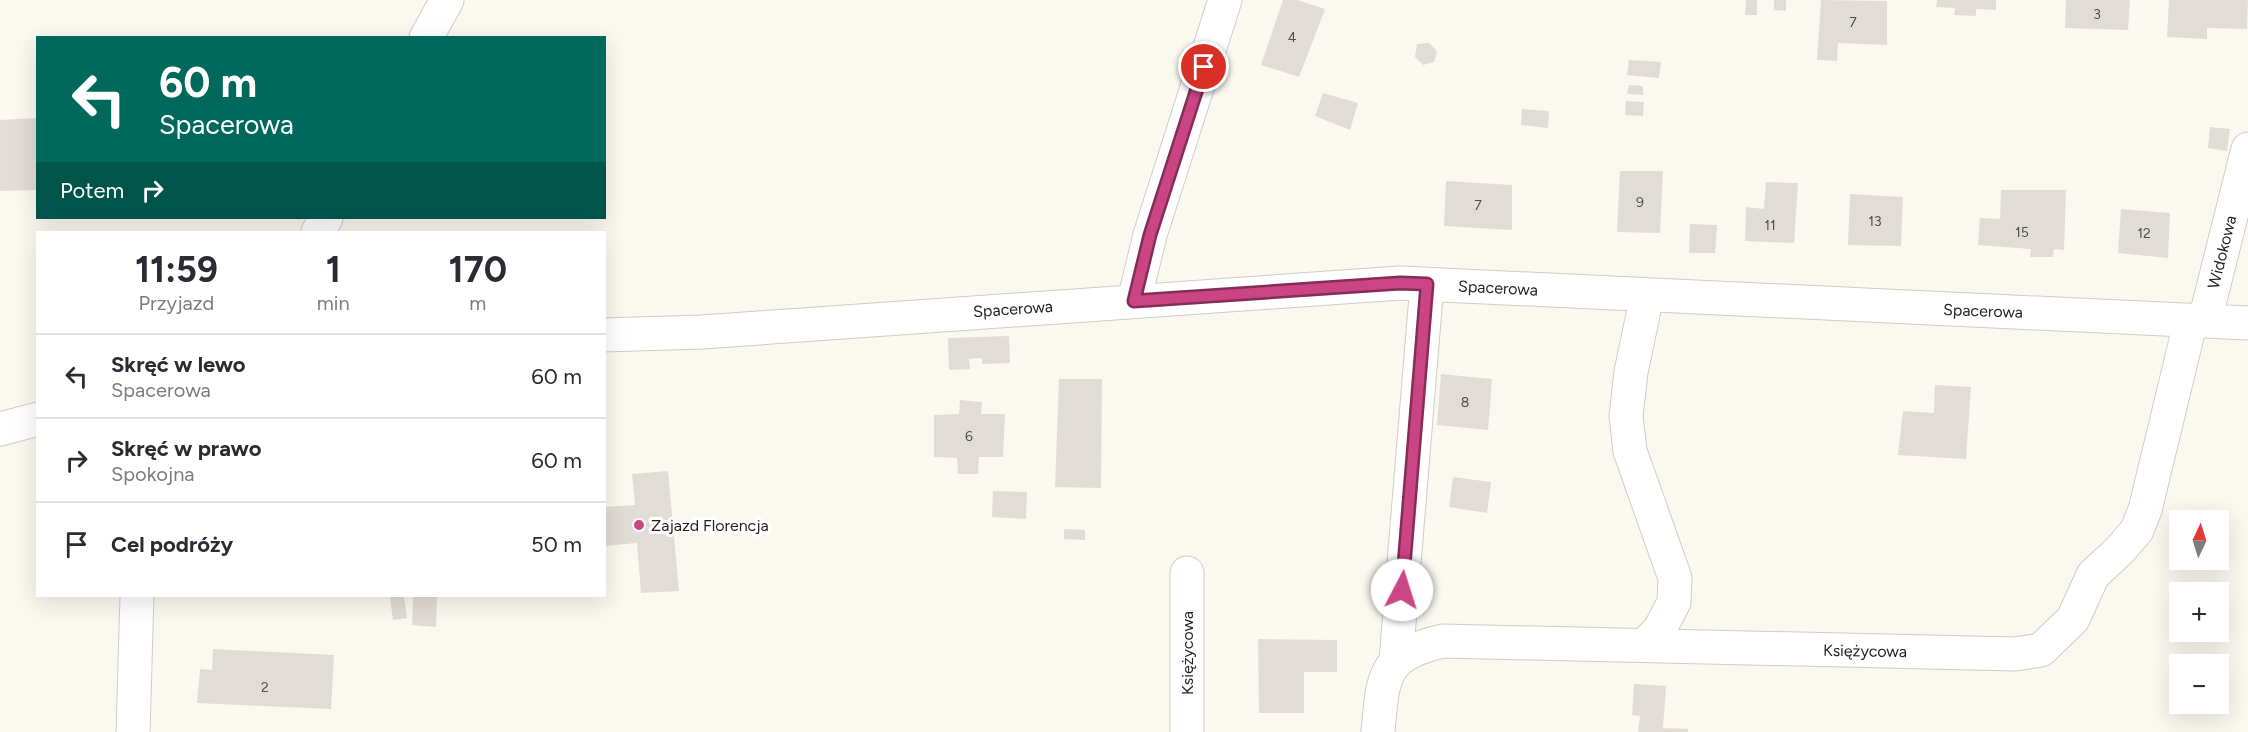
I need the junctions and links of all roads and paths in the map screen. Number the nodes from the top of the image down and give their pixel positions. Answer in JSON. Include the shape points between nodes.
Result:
{"nodes":[{"id":1,"x":447,"y":0,"type":"edge"},
{"id":2,"x":1225,"y":0,"type":"edge"},
{"id":3,"x":427,"y":36,"type":"edge"},
{"id":4,"x":2248,"y":149,"type":"edge"},
{"id":5,"x":1427,"y":284,"type":"junction"},
{"id":6,"x":1647,"y":296,"type":"junction"},
{"id":7,"x":1134,"y":301,"type":"junction"},
{"id":8,"x":2198,"y":320,"type":"junction"},
{"id":9,"x":2248,"y":323,"type":"edge"},
{"id":10,"x":606,"y":335,"type":"edge"},
{"id":11,"x":36,"y":420,"type":"edge"},
{"id":12,"x":0,"y":429,"type":"edge"},
{"id":13,"x":1187,"y":573,"type":"dead end"},
{"id":14,"x":137,"y":597,"type":"edge"},
{"id":15,"x":1645,"y":645,"type":"junction"},
{"id":16,"x":1396,"y":660,"type":"junction"},
{"id":17,"x":133,"y":732,"type":"edge"},
{"id":18,"x":1187,"y":732,"type":"edge"},
{"id":19,"x":1378,"y":732,"type":"edge"}],
"edges":[{"from":1,"to":3,"type":"street"},
{"from":2,"to":7,"type":"street","via":[[1150,235]]},
{"from":4,"to":8,"type":"street","name":"Widokowa"},
{"from":5,"to":6,"type":"street","name":"Spacerowa"},
{"from":5,"to":7,"type":"street","name":"Spacerowa"},
{"from":5,"to":16,"type":"street"},
{"from":6,"to":8,"type":"street","name":"Spacerowa"},
{"from":6,"to":15,"type":"street","via":[[1626,417],[1630,451],[1676,578],[1674,602],[1660,629]]},
{"from":7,"to":10,"type":"street","name":"Spacerowa","via":[[702,332]]},
{"from":8,"to":9,"type":"street","name":"Spacerowa"},
{"from":8,"to":15,"type":"street","name":"Księżycowa","via":[[2137,530],[2093,575],[2073,619],[2041,650],[2015,654]]},
{"from":11,"to":12,"type":"street"},
{"from":13,"to":18,"type":"street","name":"Księżycowa"},
{"from":14,"to":17,"type":"street"},
{"from":15,"to":16,"type":"street","name":"Księżycowa","via":[[1443,640],[1420,646]]},
{"from":16,"to":19,"type":"street","via":[[1385,676]]}]}
